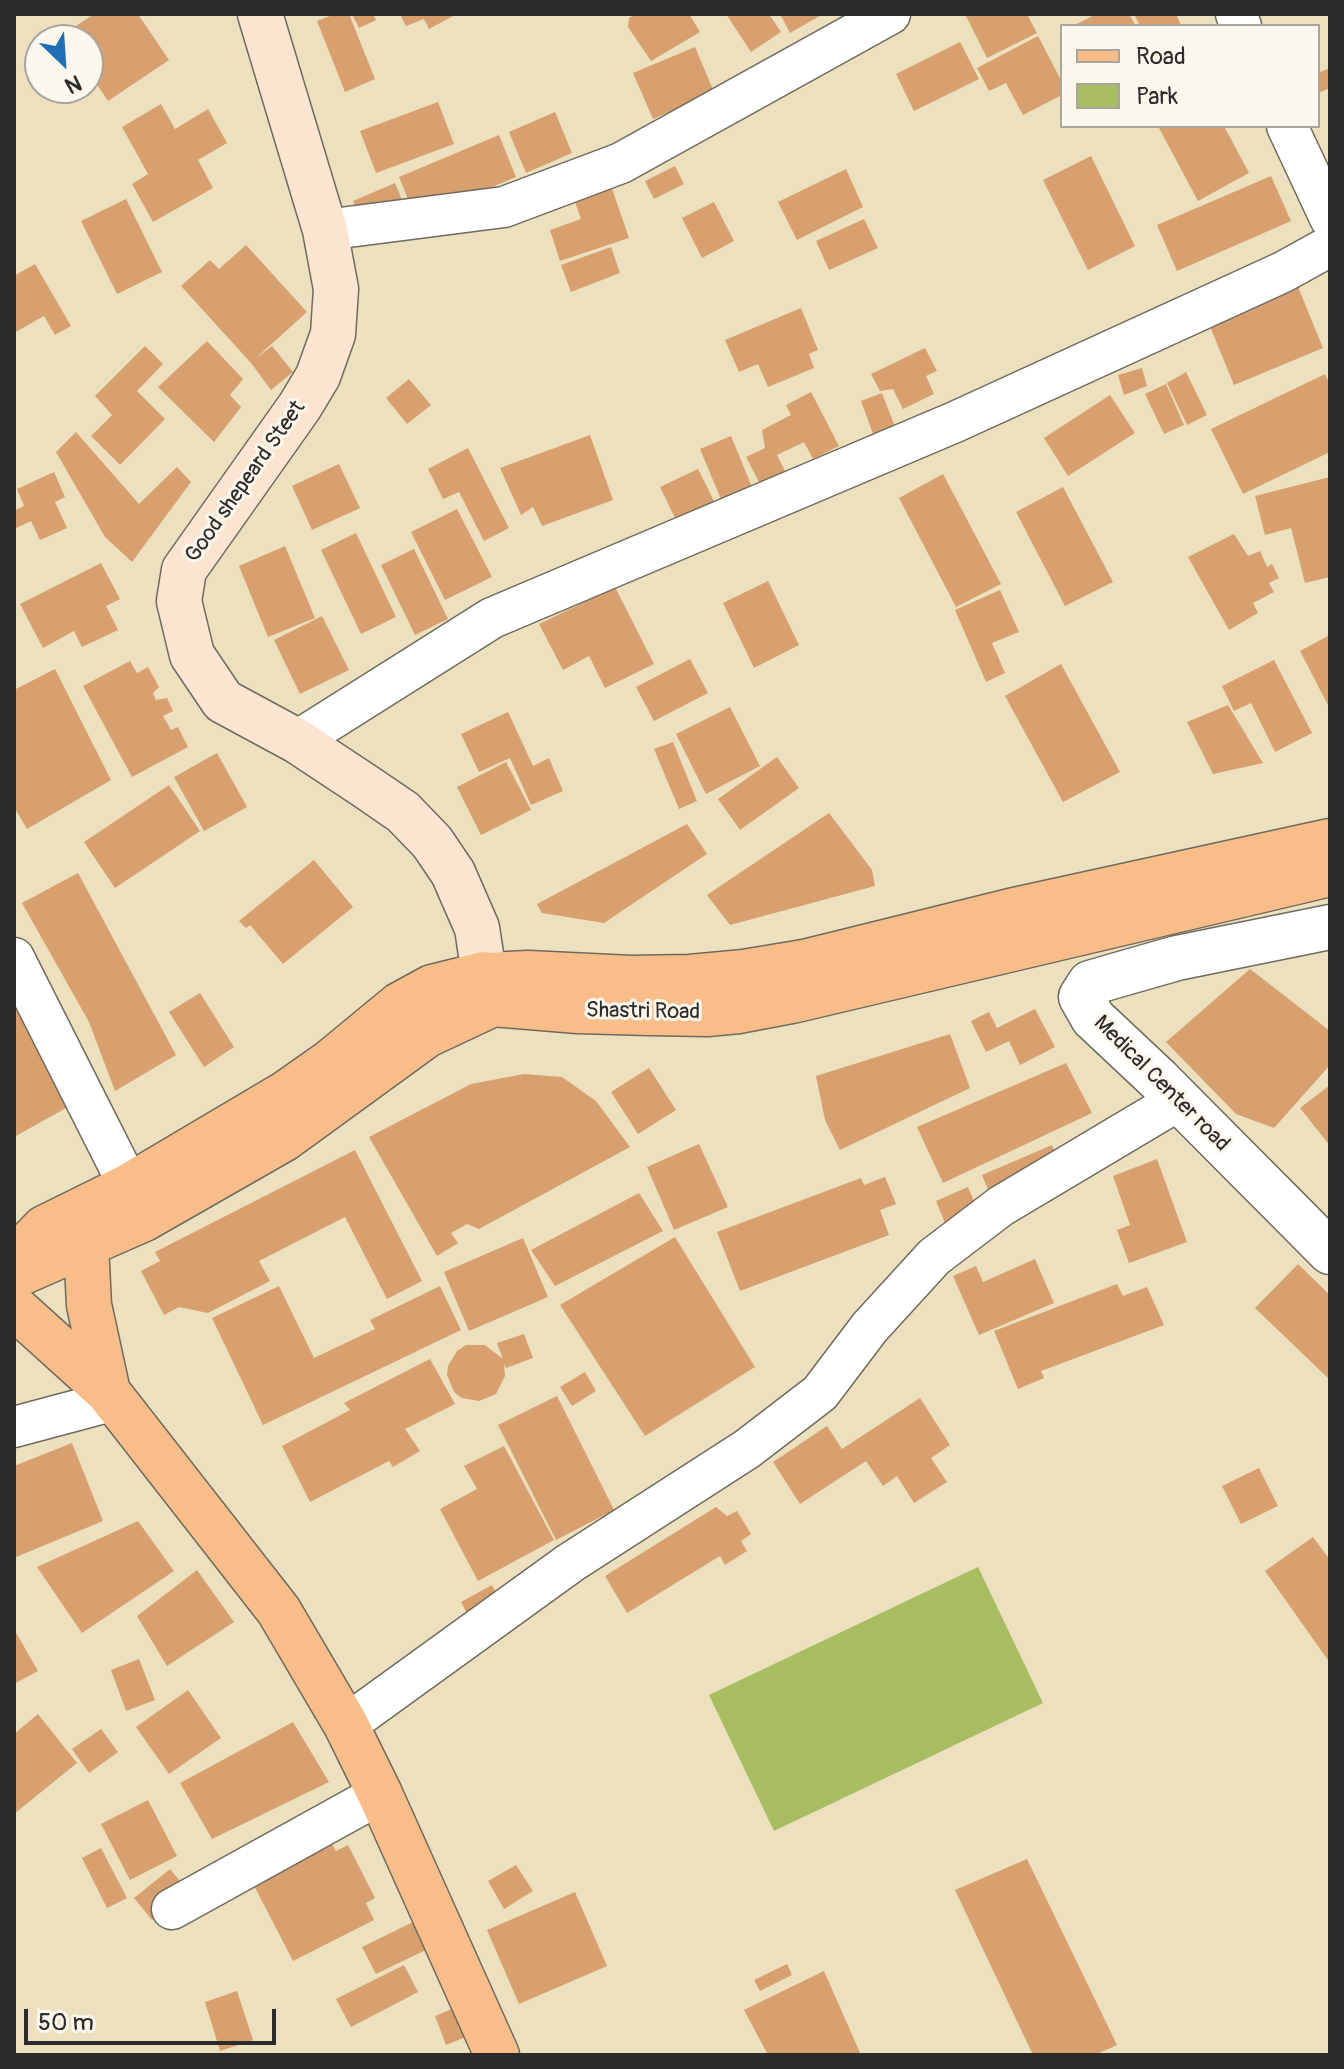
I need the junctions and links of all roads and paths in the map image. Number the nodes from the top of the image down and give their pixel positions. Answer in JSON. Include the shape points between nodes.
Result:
{"nodes":[{"id":1,"x":260,"y":14,"type":"edge"},
{"id":2,"x":890,"y":14,"type":"edge"},
{"id":3,"x":1288,"y":128,"type":"edge"},
{"id":4,"x":1330,"y":218,"type":"edge"},
{"id":5,"x":325,"y":230,"type":"junction"},
{"id":6,"x":1330,"y":246,"type":"edge"},
{"id":7,"x":297,"y":741,"type":"junction"},
{"id":8,"x":1330,"y":841,"type":"edge"},
{"id":9,"x":1330,"y":874,"type":"edge"},
{"id":10,"x":1330,"y":927,"type":"edge"},
{"id":11,"x":14,"y":958,"type":"edge"},
{"id":12,"x":486,"y":987,"type":"junction"},
{"id":13,"x":1179,"y":1100,"type":"junction"},
{"id":14,"x":129,"y":1186,"type":"junction"},
{"id":15,"x":86,"y":1245,"type":"junction"},
{"id":16,"x":1330,"y":1252,"type":"edge"},
{"id":17,"x":14,"y":1259,"type":"edge"},
{"id":18,"x":14,"y":1276,"type":"edge"},
{"id":19,"x":14,"y":1307,"type":"edge"},
{"id":20,"x":112,"y":1396,"type":"junction"},
{"id":21,"x":14,"y":1427,"type":"edge"},
{"id":22,"x":346,"y":1725,"type":"junction"},
{"id":23,"x":380,"y":1794,"type":"junction"},
{"id":24,"x":172,"y":1909,"type":"dead end"},
{"id":25,"x":497,"y":2055,"type":"edge"}],
"edges":[{"from":1,"to":5,"type":"main road","name":"Good shepeard Steet"},
{"from":2,"to":5,"type":"street","via":[[606,169],[504,207]]},
{"from":3,"to":4,"type":"street"},
{"from":5,"to":7,"type":"main road","name":"Good shepeard Steet","via":[[336,289],[333,334],[318,376],[184,570],[179,601],[192,655],[223,701]]},
{"from":6,"to":7,"type":"street","via":[[955,422],[492,618]]},
{"from":7,"to":12,"type":"main road","name":"Good shepeard Steet","via":[[403,812],[432,842],[453,873],[477,928]]},
{"from":8,"to":12,"type":"main road","name":"Shastri Road","via":[[774,967],[690,977],[528,973]]},
{"from":9,"to":12,"type":"main road","name":"Shastri Road","via":[[739,1011],[593,1011]]},
{"from":10,"to":13,"type":"street","name":"Medical Center road","via":[[1177,958],[1090,983],[1081,997],[1093,1018]]},
{"from":11,"to":14,"type":"street"},
{"from":12,"to":14,"type":"main road","name":"Shastri Road","via":[[432,987],[399,1005],[286,1093]]},
{"from":12,"to":15,"type":"main road","name":"Shastri Road","via":[[284,1139],[144,1219]]},
{"from":13,"to":16,"type":"street","name":"Medical Center road"},
{"from":13,"to":22,"type":"street","via":[[979,1223],[934,1257],[870,1327],[820,1393],[747,1449],[570,1563]]},
{"from":14,"to":17,"type":"main road","name":"Shastri Road","via":[[44,1228]]},
{"from":15,"to":18,"type":"main road","name":"Shastri Road"},
{"from":15,"to":20,"type":"main road","via":[[89,1305]]},
{"from":19,"to":20,"type":"main road"},
{"from":20,"to":21,"type":"street"},
{"from":20,"to":22,"type":"main road","via":[[279,1611]]},
{"from":22,"to":23,"type":"main road"},
{"from":23,"to":24,"type":"street"},
{"from":23,"to":25,"type":"main road"}]}
